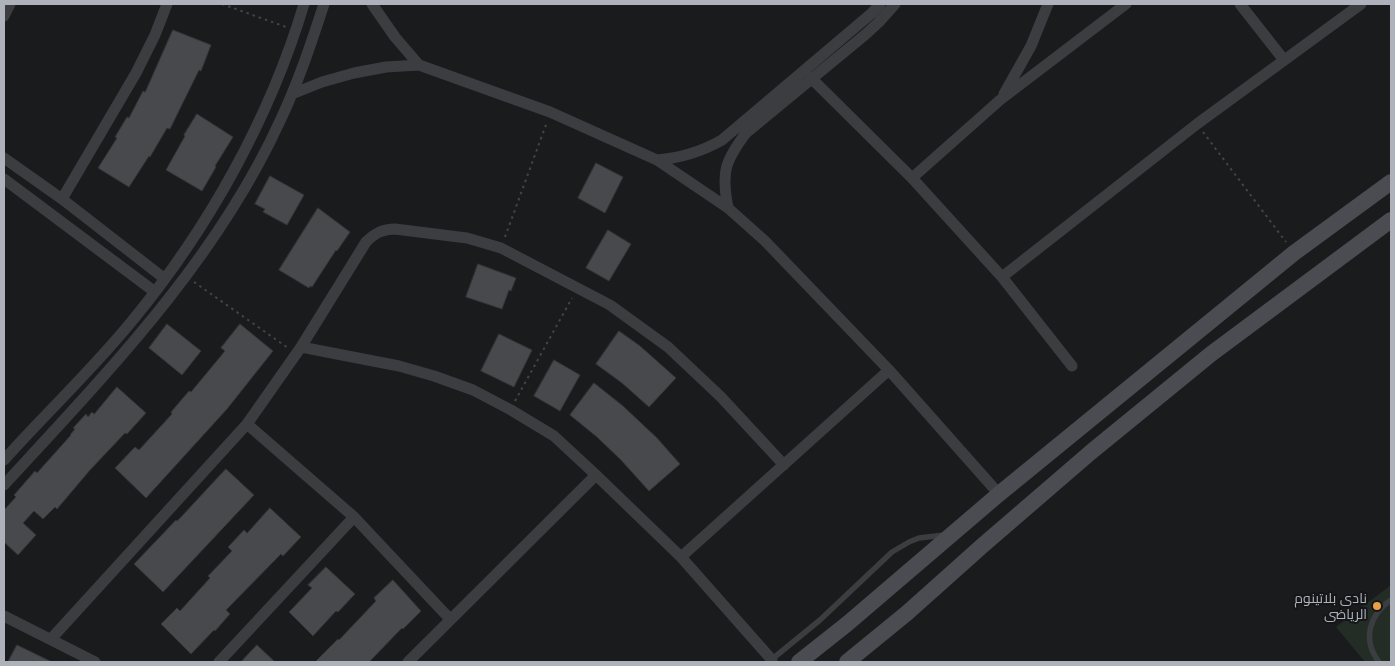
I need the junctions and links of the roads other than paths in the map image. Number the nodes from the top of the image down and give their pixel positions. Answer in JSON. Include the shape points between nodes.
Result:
{"nodes":[{"id":1,"x":10,"y":4,"type":"edge"},
{"id":2,"x":167,"y":4,"type":"edge"},
{"id":3,"x":304,"y":4,"type":"edge"},
{"id":4,"x":324,"y":4,"type":"edge"},
{"id":5,"x":372,"y":4,"type":"edge"},
{"id":6,"x":880,"y":4,"type":"edge"},
{"id":7,"x":894,"y":4,"type":"edge"},
{"id":8,"x":1048,"y":4,"type":"edge"},
{"id":9,"x":1126,"y":4,"type":"edge"},
{"id":10,"x":1240,"y":4,"type":"edge"},
{"id":11,"x":1361,"y":4,"type":"edge"},
{"id":12,"x":4,"y":16,"type":"edge"},
{"id":13,"x":1284,"y":60,"type":"junction"},
{"id":14,"x":419,"y":65,"type":"junction"},
{"id":15,"x":811,"y":78,"type":"junction"},
{"id":16,"x":292,"y":94,"type":"junction"},
{"id":17,"x":1000,"y":100,"type":"junction"},
{"id":18,"x":743,"y":129,"type":"junction"},
{"id":19,"x":4,"y":158,"type":"edge"},
{"id":20,"x":657,"y":160,"type":"junction"},
{"id":21,"x":234,"y":170,"type":"junction"},
{"id":22,"x":912,"y":178,"type":"junction"},
{"id":23,"x":4,"y":179,"type":"edge"},
{"id":24,"x":250,"y":179,"type":"junction"},
{"id":25,"x":1391,"y":182,"type":"edge"},
{"id":26,"x":62,"y":199,"type":"junction"},
{"id":27,"x":728,"y":208,"type":"junction"},
{"id":28,"x":1391,"y":220,"type":"edge"},
{"id":29,"x":1002,"y":277,"type":"junction"},
{"id":30,"x":165,"y":279,"type":"junction"},
{"id":31,"x":155,"y":292,"type":"junction"},
{"id":32,"x":299,"y":350,"type":"junction"},
{"id":33,"x":1072,"y":366,"type":"dead end"},
{"id":34,"x":889,"y":370,"type":"junction"},
{"id":35,"x":248,"y":424,"type":"junction"},
{"id":36,"x":6,"y":454,"type":"edge"},
{"id":37,"x":784,"y":465,"type":"junction"},
{"id":38,"x":596,"y":475,"type":"junction"},
{"id":39,"x":4,"y":485,"type":"edge"},
{"id":40,"x":999,"y":494,"type":"junction"},
{"id":41,"x":354,"y":517,"type":"junction"},
{"id":42,"x":954,"y":533,"type":"junction"},
{"id":43,"x":681,"y":558,"type":"junction"},
{"id":44,"x":1391,"y":600,"type":"edge"},
{"id":45,"x":4,"y":616,"type":"edge"},
{"id":46,"x":450,"y":619,"type":"junction"},
{"id":47,"x":51,"y":639,"type":"junction"},
{"id":48,"x":770,"y":661,"type":"edge"},
{"id":49,"x":95,"y":662,"type":"edge"},
{"id":50,"x":219,"y":662,"type":"edge"},
{"id":51,"x":408,"y":662,"type":"edge"},
{"id":52,"x":799,"y":662,"type":"edge"},
{"id":53,"x":847,"y":662,"type":"edge"},
{"id":54,"x":1379,"y":662,"type":"edge"}],
"edges":[{"from":1,"to":12,"type":"street"},
{"from":2,"to":26,"type":"street","via":[[136,73]]},
{"from":3,"to":21,"type":"street","via":[[274,88]]},
{"from":4,"to":16,"type":"street"},
{"from":5,"to":14,"type":"street"},
{"from":6,"to":18,"type":"street"},
{"from":7,"to":15,"type":"street","via":[[866,34]]},
{"from":8,"to":17,"type":"street","via":[[1031,46]]},
{"from":9,"to":17,"type":"street"},
{"from":10,"to":13,"type":"street"},
{"from":11,"to":13,"type":"street"},
{"from":13,"to":29,"type":"street"},
{"from":14,"to":16,"type":"street","via":[[354,73]]},
{"from":14,"to":20,"type":"street","via":[[550,112]]},
{"from":15,"to":18,"type":"street"},
{"from":15,"to":22,"type":"street"},
{"from":16,"to":24,"type":"street"},
{"from":17,"to":22,"type":"street"},
{"from":18,"to":20,"type":"street","via":[[691,154]]},
{"from":18,"to":27,"type":"street","via":[[726,167]]},
{"from":19,"to":26,"type":"street"},
{"from":20,"to":27,"type":"street"},
{"from":21,"to":24,"type":"street"},
{"from":21,"to":30,"type":"street"},
{"from":22,"to":29,"type":"street"},
{"from":23,"to":31,"type":"street"},
{"from":24,"to":39,"type":"street","via":[[186,276],[105,375]]},
{"from":25,"to":40,"type":"street","via":[[1294,253]]},
{"from":26,"to":30,"type":"street"},
{"from":27,"to":34,"type":"street"},
{"from":28,"to":53,"type":"street","via":[[1211,354],[1091,452],[908,613]]},
{"from":29,"to":33,"type":"street"},
{"from":30,"to":31,"type":"street"},
{"from":31,"to":36,"type":"street","via":[[106,351]]},
{"from":32,"to":35,"type":"street"},
{"from":32,"to":37,"type":"street","via":[[366,242],[377,232],[395,229],[468,238],[500,248],[610,305],[668,347],[721,397]]},
{"from":32,"to":38,"type":"street","via":[[400,366],[473,390],[554,436]]},
{"from":34,"to":37,"type":"street"},
{"from":34,"to":40,"type":"street"},
{"from":35,"to":41,"type":"street"},
{"from":35,"to":47,"type":"street"},
{"from":37,"to":43,"type":"street"},
{"from":38,"to":43,"type":"street"},
{"from":38,"to":46,"type":"street"},
{"from":40,"to":42,"type":"street"},
{"from":41,"to":46,"type":"street"},
{"from":41,"to":50,"type":"street"},
{"from":42,"to":48,"type":"lane","via":[[919,538],[892,552],[820,620]]},
{"from":42,"to":52,"type":"street"},
{"from":43,"to":48,"type":"street"},
{"from":44,"to":54,"type":"lane","via":[[1376,614],[1370,628],[1370,642]]},
{"from":45,"to":47,"type":"street"},
{"from":46,"to":51,"type":"street"},
{"from":47,"to":49,"type":"street"}]}
